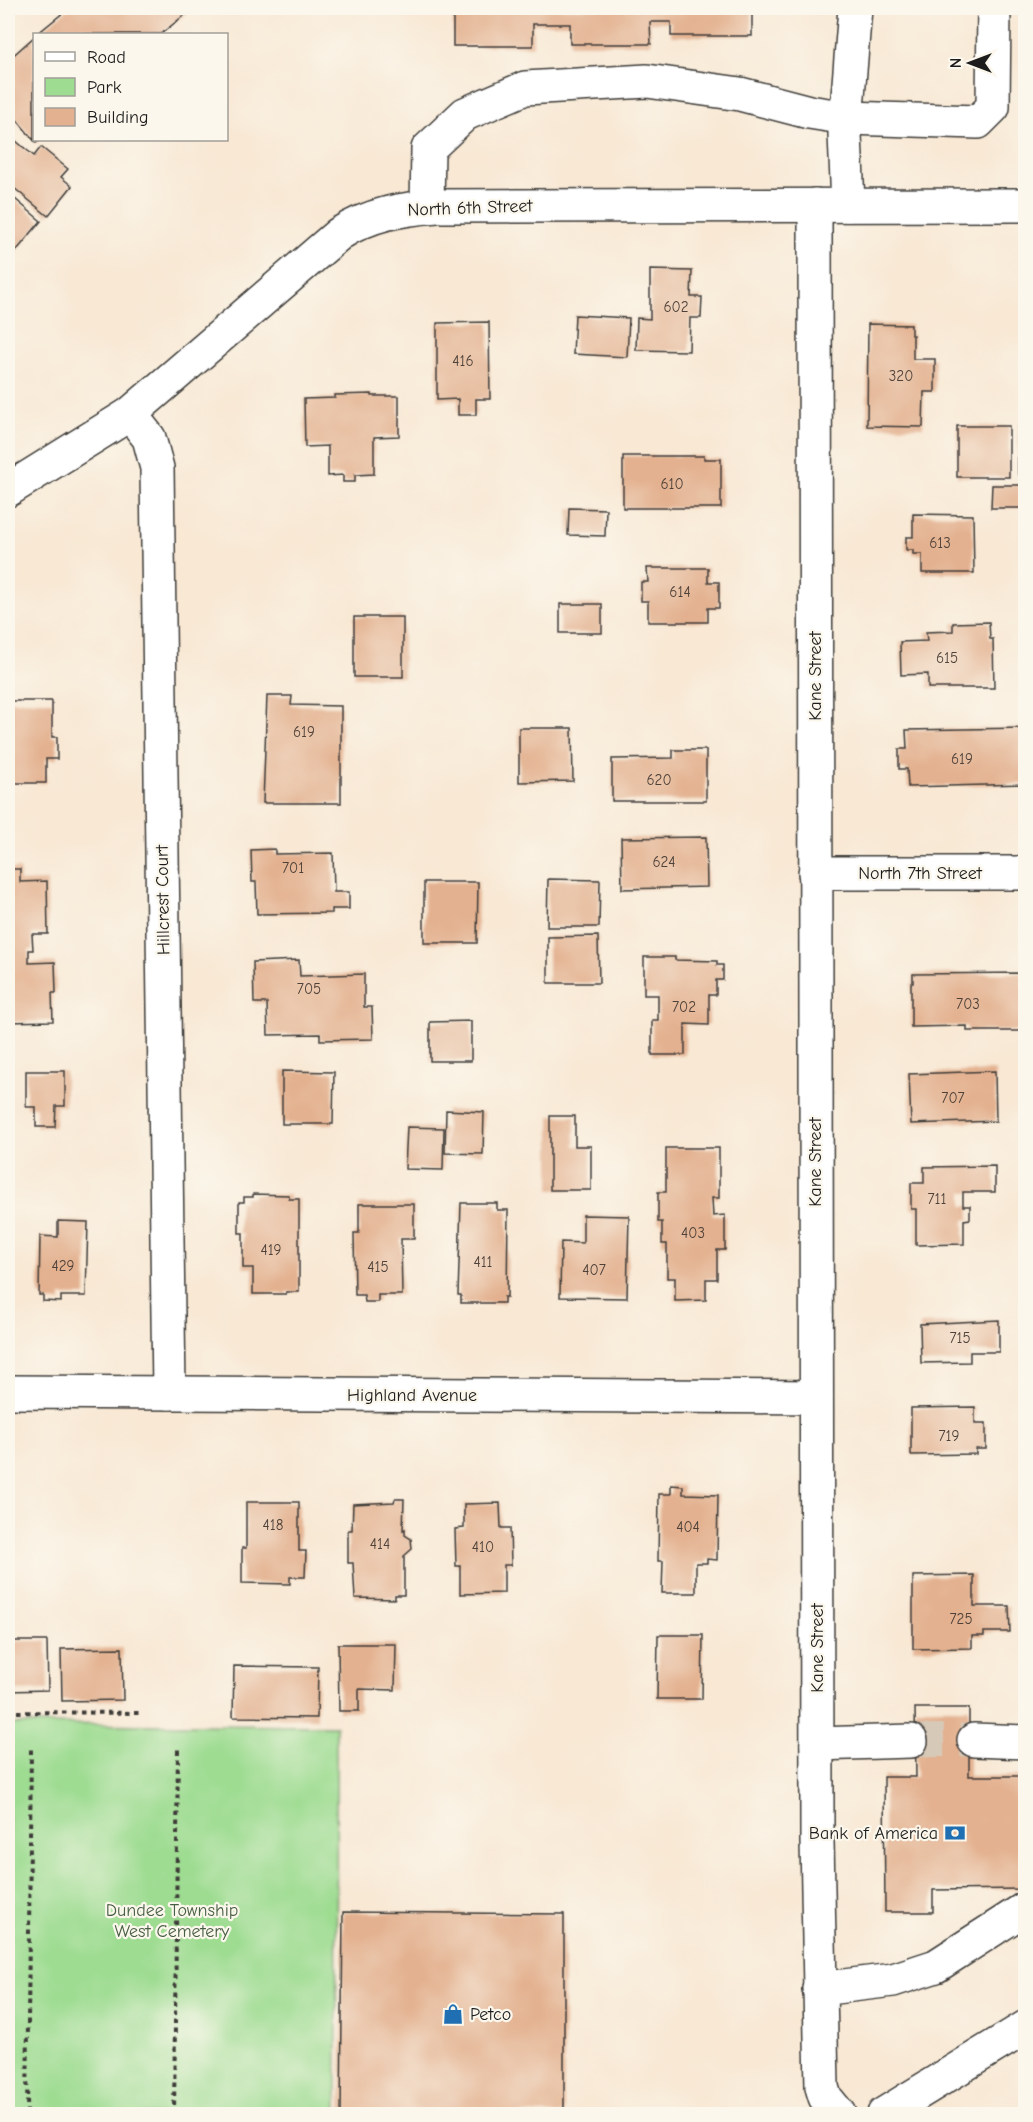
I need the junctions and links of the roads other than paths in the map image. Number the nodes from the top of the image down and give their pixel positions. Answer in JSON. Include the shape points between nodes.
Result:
{"nodes":[{"id":1,"x":855,"y":8,"type":"edge"},
{"id":2,"x":994,"y":8,"type":"edge"},
{"id":3,"x":847,"y":118,"type":"junction"},
{"id":4,"x":815,"y":205,"type":"junction"},
{"id":5,"x":848,"y":205,"type":"junction"},
{"id":6,"x":1026,"y":205,"type":"edge"},
{"id":7,"x":427,"y":207,"type":"junction"},
{"id":8,"x":129,"y":414,"type":"junction"},
{"id":9,"x":8,"y":490,"type":"edge"},
{"id":10,"x":815,"y":873,"type":"junction"},
{"id":11,"x":1026,"y":873,"type":"edge"},
{"id":12,"x":8,"y":1392,"type":"edge"},
{"id":13,"x":169,"y":1393,"type":"junction"},
{"id":14,"x":816,"y":1397,"type":"junction"},
{"id":15,"x":974,"y":1740,"type":"tunnel mouth"},
{"id":16,"x":911,"y":1741,"type":"tunnel mouth"},
{"id":17,"x":1026,"y":1742,"type":"edge"},
{"id":18,"x":817,"y":1744,"type":"junction"},
{"id":19,"x":1026,"y":1908,"type":"edge"},
{"id":20,"x":819,"y":1989,"type":"junction"},
{"id":21,"x":1026,"y":2027,"type":"edge"},
{"id":22,"x":839,"y":2115,"type":"edge"},
{"id":23,"x":884,"y":2115,"type":"edge"}],
"edges":[{"from":1,"to":3,"type":"street"},
{"from":2,"to":3,"type":"street","via":[[993,107],[978,122]]},
{"from":3,"to":5,"type":"street"},
{"from":3,"to":7,"type":"street","via":[[740,94],[647,81],[525,88],[465,114],[428,149]]},
{"from":4,"to":5,"type":"street","name":"North 6th Street"},
{"from":4,"to":7,"type":"street","name":"North 6th Street"},
{"from":4,"to":10,"type":"street","name":"Kane Street"},
{"from":5,"to":6,"type":"street","name":"North 6th Street"},
{"from":7,"to":8,"type":"street","name":"North 6th Street","via":[[378,215],[339,234]]},
{"from":8,"to":9,"type":"street","name":"North 6th Street"},
{"from":8,"to":13,"type":"street","name":"Hillcrest Court","via":[[149,438],[157,468]]},
{"from":10,"to":11,"type":"street","name":"North 7th Street"},
{"from":10,"to":14,"type":"street","name":"Kane Street"},
{"from":12,"to":13,"type":"street","name":"Highland Avenue"},
{"from":13,"to":14,"type":"street","name":"Highland Avenue"},
{"from":14,"to":18,"type":"street","name":"Kane Street"},
{"from":15,"to":17,"type":"street"},
{"from":16,"to":18,"type":"street"},
{"from":18,"to":20,"type":"street","name":"Kane Street"},
{"from":19,"to":20,"type":"street","via":[[936,1966],[893,1980]]},
{"from":20,"to":22,"type":"street","name":"Kane Street","via":[[822,2087]]},
{"from":21,"to":23,"type":"street"}]}
